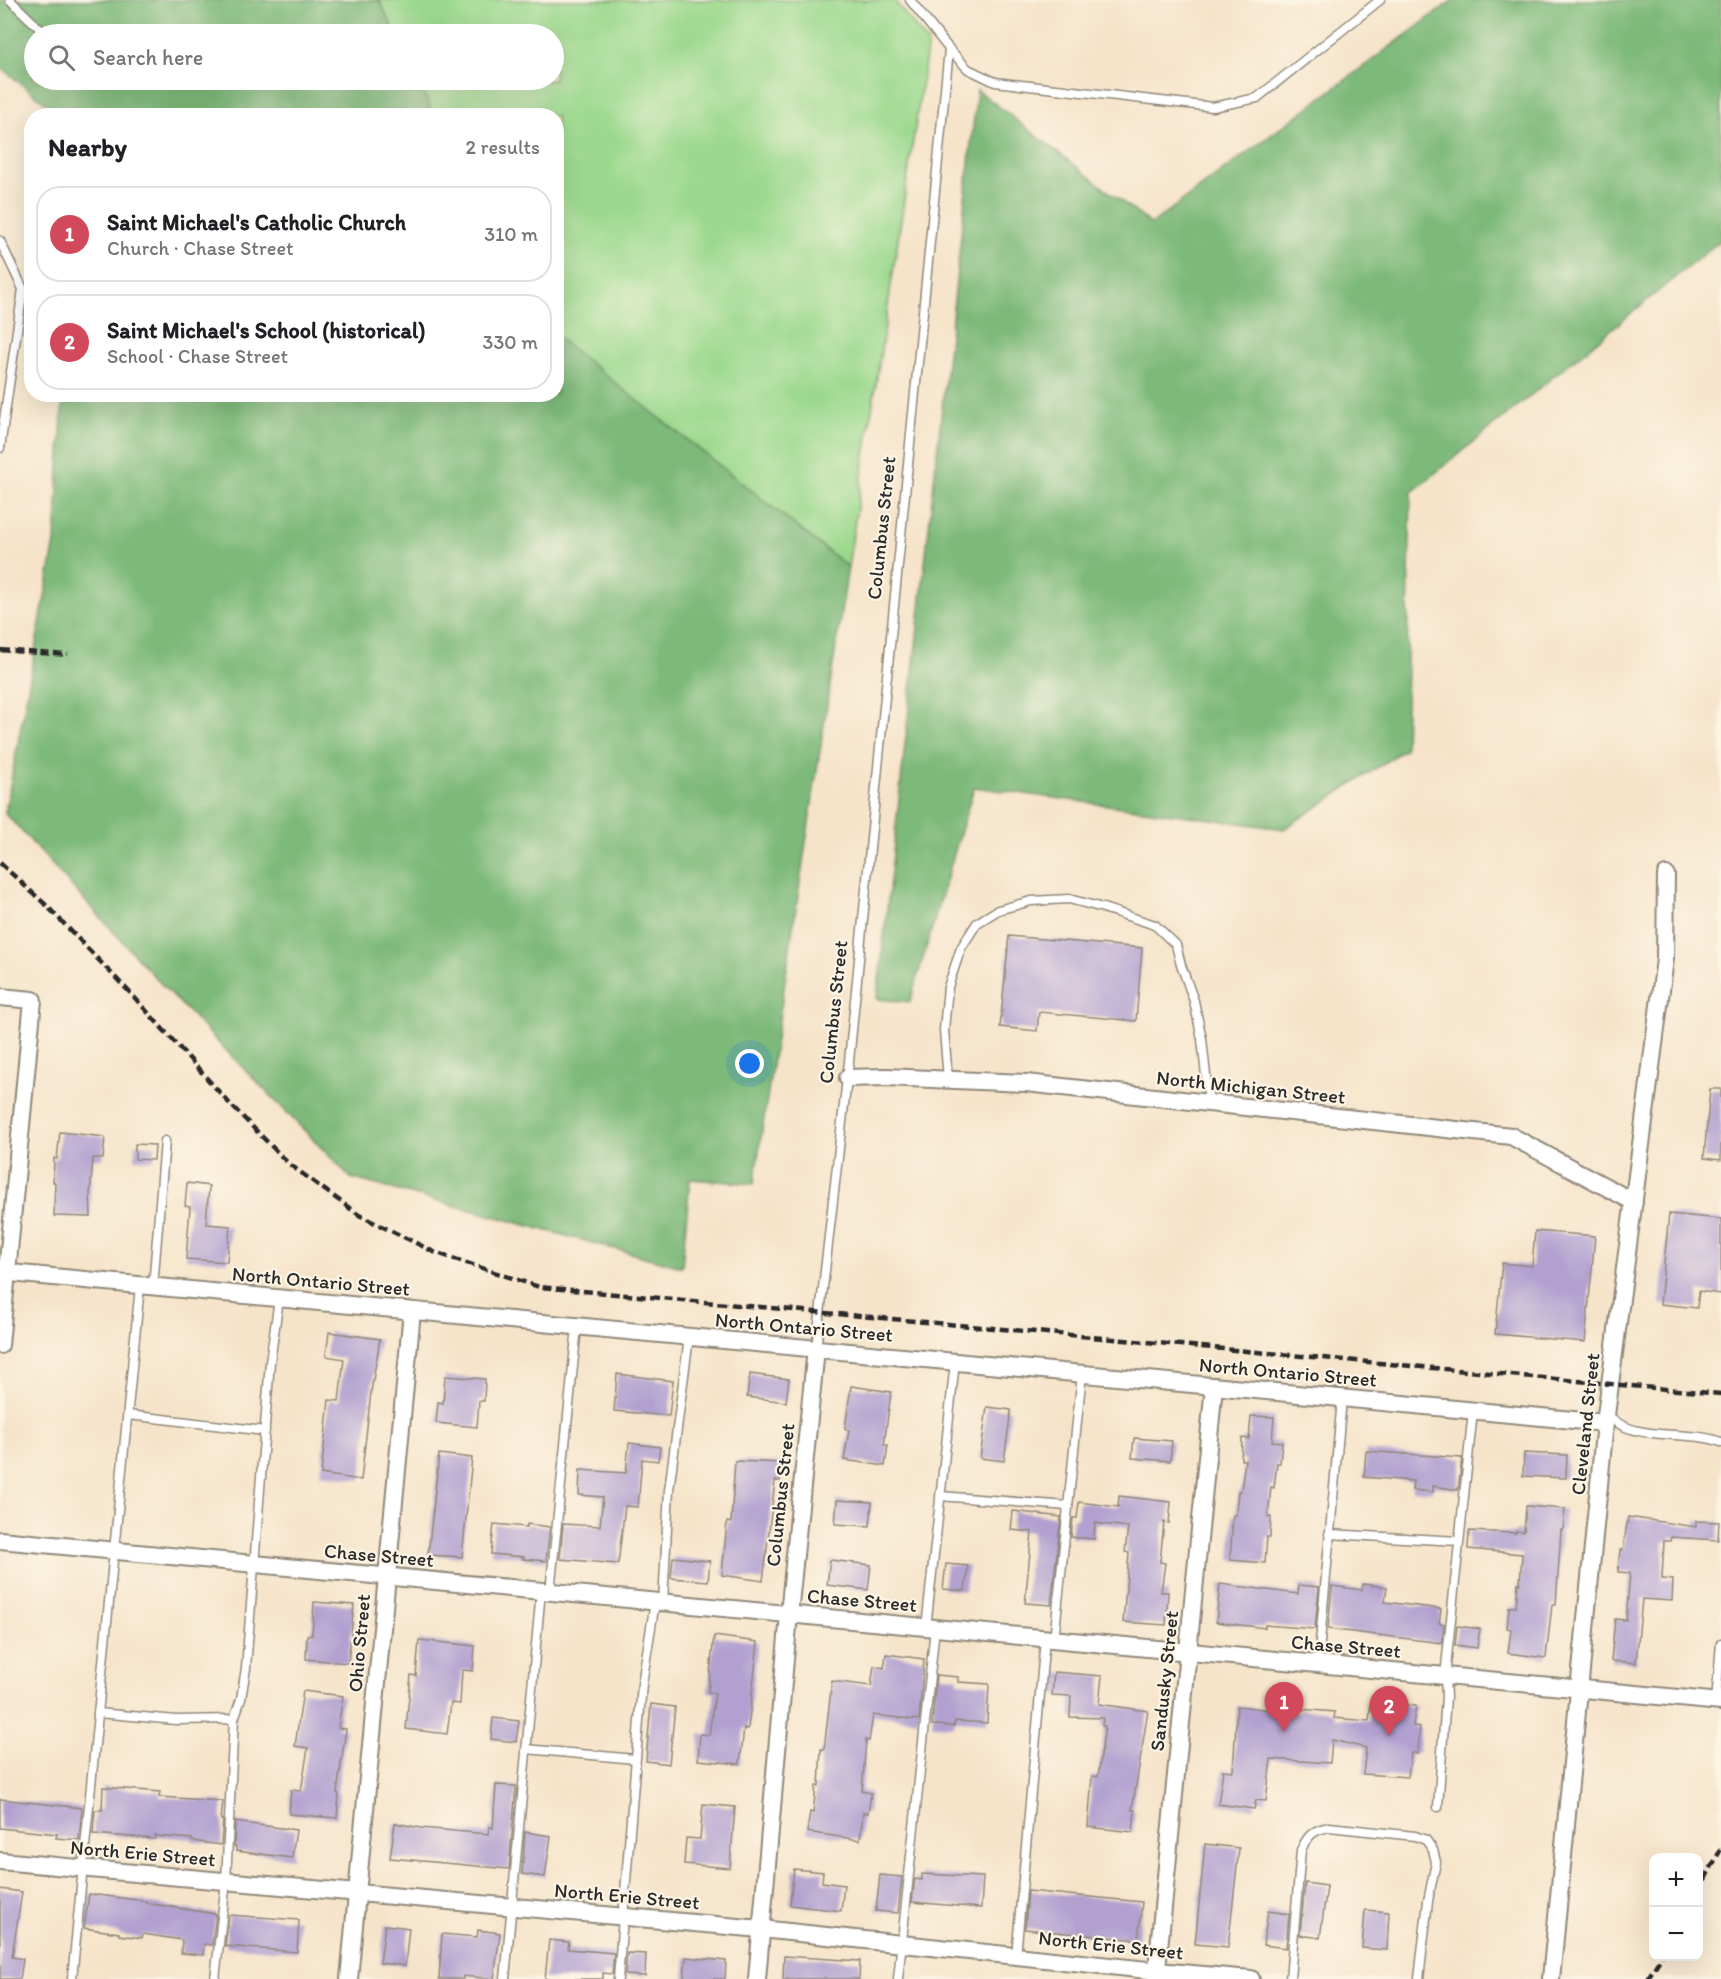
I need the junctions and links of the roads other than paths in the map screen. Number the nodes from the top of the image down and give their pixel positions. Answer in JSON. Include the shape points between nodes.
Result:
{"nodes":[{"id":1,"x":9,"y":0,"type":"edge"},
{"id":2,"x":910,"y":0,"type":"edge"},
{"id":3,"x":1380,"y":0,"type":"edge"},
{"id":4,"x":35,"y":24,"type":"edge"},
{"id":5,"x":949,"y":49,"type":"junction"},
{"id":6,"x":0,"y":241,"type":"edge"},
{"id":7,"x":0,"y":448,"type":"edge"},
{"id":8,"x":1666,"y":875,"type":"dead end"},
{"id":9,"x":0,"y":997,"type":"edge"},
{"id":10,"x":848,"y":1078,"type":"junction"},
{"id":11,"x":948,"y":1080,"type":"junction"},
{"id":12,"x":1209,"y":1103,"type":"junction"},
{"id":13,"x":165,"y":1141,"type":"dead end"},
{"id":14,"x":1634,"y":1202,"type":"junction"},
{"id":15,"x":3,"y":1273,"type":"edge"},
{"id":16,"x":147,"y":1286,"type":"junction"},
{"id":17,"x":279,"y":1299,"type":"junction"},
{"id":18,"x":412,"y":1311,"type":"junction"},
{"id":19,"x":577,"y":1327,"type":"junction"},
{"id":20,"x":689,"y":1337,"type":"junction"},
{"id":21,"x":0,"y":1345,"type":"edge"},
{"id":22,"x":816,"y":1349,"type":"junction"},
{"id":23,"x":955,"y":1362,"type":"junction"},
{"id":24,"x":1082,"y":1374,"type":"junction"},
{"id":25,"x":1214,"y":1386,"type":"junction"},
{"id":26,"x":1342,"y":1399,"type":"junction"},
{"id":27,"x":1473,"y":1411,"type":"junction"},
{"id":28,"x":128,"y":1415,"type":"junction"},
{"id":29,"x":1606,"y":1419,"type":"junction"},
{"id":30,"x":265,"y":1431,"type":"junction"},
{"id":31,"x":1721,"y":1442,"type":"edge"},
{"id":32,"x":940,"y":1496,"type":"junction"},
{"id":33,"x":1068,"y":1506,"type":"junction"},
{"id":34,"x":1329,"y":1534,"type":"junction"},
{"id":35,"x":0,"y":1540,"type":"edge"},
{"id":36,"x":1459,"y":1541,"type":"junction"},
{"id":37,"x":114,"y":1551,"type":"junction"},
{"id":38,"x":255,"y":1564,"type":"junction"},
{"id":39,"x":386,"y":1577,"type":"junction"},
{"id":40,"x":545,"y":1592,"type":"junction"},
{"id":41,"x":659,"y":1602,"type":"junction"},
{"id":42,"x":789,"y":1614,"type":"junction"},
{"id":43,"x":930,"y":1628,"type":"junction"},
{"id":44,"x":1050,"y":1639,"type":"junction"},
{"id":45,"x":1721,"y":1643,"type":"edge"},
{"id":46,"x":1188,"y":1652,"type":"junction"},
{"id":47,"x":1318,"y":1664,"type":"junction"},
{"id":48,"x":1445,"y":1676,"type":"junction"},
{"id":49,"x":1580,"y":1689,"type":"junction"},
{"id":50,"x":1718,"y":1702,"type":"edge"},
{"id":51,"x":98,"y":1713,"type":"junction"},
{"id":52,"x":234,"y":1719,"type":"junction"},
{"id":53,"x":526,"y":1749,"type":"junction"},
{"id":54,"x":635,"y":1760,"type":"junction"},
{"id":55,"x":1438,"y":1807,"type":"dead end"},
{"id":56,"x":0,"y":1861,"type":"edge"},
{"id":57,"x":83,"y":1868,"type":"junction"},
{"id":58,"x":226,"y":1881,"type":"junction"},
{"id":59,"x":357,"y":1893,"type":"junction"},
{"id":60,"x":512,"y":1907,"type":"junction"},
{"id":61,"x":622,"y":1917,"type":"junction"},
{"id":62,"x":761,"y":1929,"type":"junction"},
{"id":63,"x":902,"y":1944,"type":"junction"},
{"id":64,"x":1016,"y":1956,"type":"junction"},
{"id":65,"x":1156,"y":1975,"type":"edge"},
{"id":66,"x":72,"y":1979,"type":"edge"},
{"id":67,"x":215,"y":1979,"type":"edge"},
{"id":68,"x":349,"y":1979,"type":"edge"},
{"id":69,"x":505,"y":1979,"type":"edge"},
{"id":70,"x":618,"y":1979,"type":"edge"},
{"id":71,"x":757,"y":1979,"type":"edge"},
{"id":72,"x":898,"y":1979,"type":"edge"},
{"id":73,"x":1251,"y":1979,"type":"edge"},
{"id":74,"x":1290,"y":1979,"type":"edge"},
{"id":75,"x":1419,"y":1979,"type":"edge"},
{"id":76,"x":1551,"y":1979,"type":"edge"}],
"edges":[{"from":1,"to":4,"type":"lane"},
{"from":2,"to":5,"type":"lane"},
{"from":3,"to":5,"type":"lane","via":[[1257,98],[1213,107],[995,82],[968,69]]},
{"from":5,"to":10,"type":"lane","name":"Columbus Street"},
{"from":6,"to":7,"type":"lane","via":[[23,289]]},
{"from":8,"to":14,"type":"street","name":"Cleveland Street","via":[[1665,959]]},
{"from":9,"to":15,"type":"street","via":[[33,1000]]},
{"from":10,"to":11,"type":"street","name":"North Michigan Street"},
{"from":10,"to":22,"type":"lane","name":"Columbus Street"},
{"from":11,"to":12,"type":"street","name":"North Michigan Street","via":[[1026,1083]]},
{"from":11,"to":12,"type":"lane","via":[[944,1030],[948,987],[966,939],[977,923],[998,910],[1031,901],[1069,899],[1155,926],[1176,945],[1194,1001]]},
{"from":12,"to":14,"type":"street","name":"North Michigan Street","via":[[1511,1136]]},
{"from":13,"to":16,"type":"lane"},
{"from":14,"to":29,"type":"street","name":"Cleveland Street"},
{"from":15,"to":16,"type":"street","name":"North Ontario Street"},
{"from":15,"to":21,"type":"street"},
{"from":16,"to":17,"type":"street","name":"North Ontario Street"},
{"from":16,"to":28,"type":"lane"},
{"from":17,"to":18,"type":"street","name":"North Ontario Street"},
{"from":17,"to":30,"type":"lane"},
{"from":18,"to":19,"type":"street","name":"North Ontario Street"},
{"from":18,"to":39,"type":"street","name":"Ohio Street"},
{"from":19,"to":20,"type":"street","name":"North Ontario Street"},
{"from":19,"to":40,"type":"lane"},
{"from":20,"to":22,"type":"street","name":"North Ontario Street"},
{"from":20,"to":41,"type":"lane"},
{"from":22,"to":23,"type":"street","name":"North Ontario Street"},
{"from":22,"to":42,"type":"street","name":"Columbus Street"},
{"from":23,"to":24,"type":"street","name":"North Ontario Street"},
{"from":23,"to":32,"type":"lane"},
{"from":24,"to":25,"type":"street","name":"North Ontario Street"},
{"from":24,"to":33,"type":"lane"},
{"from":25,"to":26,"type":"street","name":"North Ontario Street"},
{"from":25,"to":46,"type":"street","name":"Sandusky Street"},
{"from":26,"to":27,"type":"street","name":"North Ontario Street"},
{"from":26,"to":34,"type":"lane"},
{"from":27,"to":29,"type":"street","name":"North Ontario Street"},
{"from":27,"to":36,"type":"lane"},
{"from":28,"to":30,"type":"lane"},
{"from":28,"to":37,"type":"lane"},
{"from":29,"to":31,"type":"lane","via":[[1664,1435],[1708,1437]]},
{"from":29,"to":49,"type":"street","name":"Cleveland Street"},
{"from":30,"to":38,"type":"lane"},
{"from":32,"to":33,"type":"lane"},
{"from":32,"to":43,"type":"lane"},
{"from":33,"to":44,"type":"lane"},
{"from":34,"to":36,"type":"lane"},
{"from":34,"to":47,"type":"lane"},
{"from":35,"to":37,"type":"street","name":"Chase Street"},
{"from":36,"to":48,"type":"lane"},
{"from":37,"to":38,"type":"street","name":"Chase Street"},
{"from":37,"to":51,"type":"lane"},
{"from":38,"to":39,"type":"street","name":"Chase Street"},
{"from":38,"to":52,"type":"lane","via":[[246,1668]]},
{"from":39,"to":40,"type":"street","name":"Chase Street"},
{"from":39,"to":59,"type":"street","name":"Ohio Street"},
{"from":40,"to":41,"type":"street","name":"Chase Street"},
{"from":40,"to":53,"type":"lane"},
{"from":41,"to":42,"type":"street","name":"Chase Street"},
{"from":41,"to":54,"type":"lane","via":[[645,1659]]},
{"from":42,"to":43,"type":"street","name":"Chase Street"},
{"from":42,"to":62,"type":"street","name":"Columbus Street"},
{"from":43,"to":44,"type":"street","name":"Chase Street"},
{"from":43,"to":63,"type":"lane"},
{"from":44,"to":46,"type":"street","name":"Chase Street"},
{"from":44,"to":64,"type":"lane"},
{"from":45,"to":50,"type":"lane"},
{"from":46,"to":47,"type":"street","name":"Chase Street"},
{"from":46,"to":65,"type":"street","name":"Sandusky Street"},
{"from":47,"to":48,"type":"street","name":"Chase Street"},
{"from":48,"to":49,"type":"street","name":"Chase Street"},
{"from":48,"to":55,"type":"lane"},
{"from":49,"to":50,"type":"street","name":"Chase Street"},
{"from":49,"to":76,"type":"street","name":"Cleveland Street"},
{"from":51,"to":52,"type":"lane","via":[[176,1720]]},
{"from":51,"to":57,"type":"lane"},
{"from":52,"to":58,"type":"lane"},
{"from":53,"to":54,"type":"lane"},
{"from":53,"to":60,"type":"lane"},
{"from":54,"to":61,"type":"lane"},
{"from":56,"to":57,"type":"street","name":"North Erie Street"},
{"from":57,"to":58,"type":"street","name":"North Erie Street"},
{"from":57,"to":66,"type":"lane"},
{"from":58,"to":59,"type":"street","name":"North Erie Street"},
{"from":58,"to":67,"type":"lane"},
{"from":59,"to":60,"type":"street","name":"North Erie Street"},
{"from":59,"to":68,"type":"street","name":"Ohio Street"},
{"from":60,"to":61,"type":"street","name":"North Erie Street"},
{"from":60,"to":69,"type":"lane"},
{"from":61,"to":62,"type":"street","name":"North Erie Street"},
{"from":61,"to":70,"type":"lane"},
{"from":62,"to":63,"type":"street","name":"North Erie Street"},
{"from":62,"to":71,"type":"street","name":"Columbus Street"},
{"from":63,"to":64,"type":"street","name":"North Erie Street"},
{"from":63,"to":72,"type":"lane"},
{"from":64,"to":65,"type":"street","name":"North Erie Street"},
{"from":65,"to":73,"type":"street","name":"North Erie Street"},
{"from":74,"to":75,"type":"lane","via":[[1301,1850],[1316,1829],[1329,1827],[1415,1836],[1426,1840],[1434,1850],[1436,1862]]}]}
